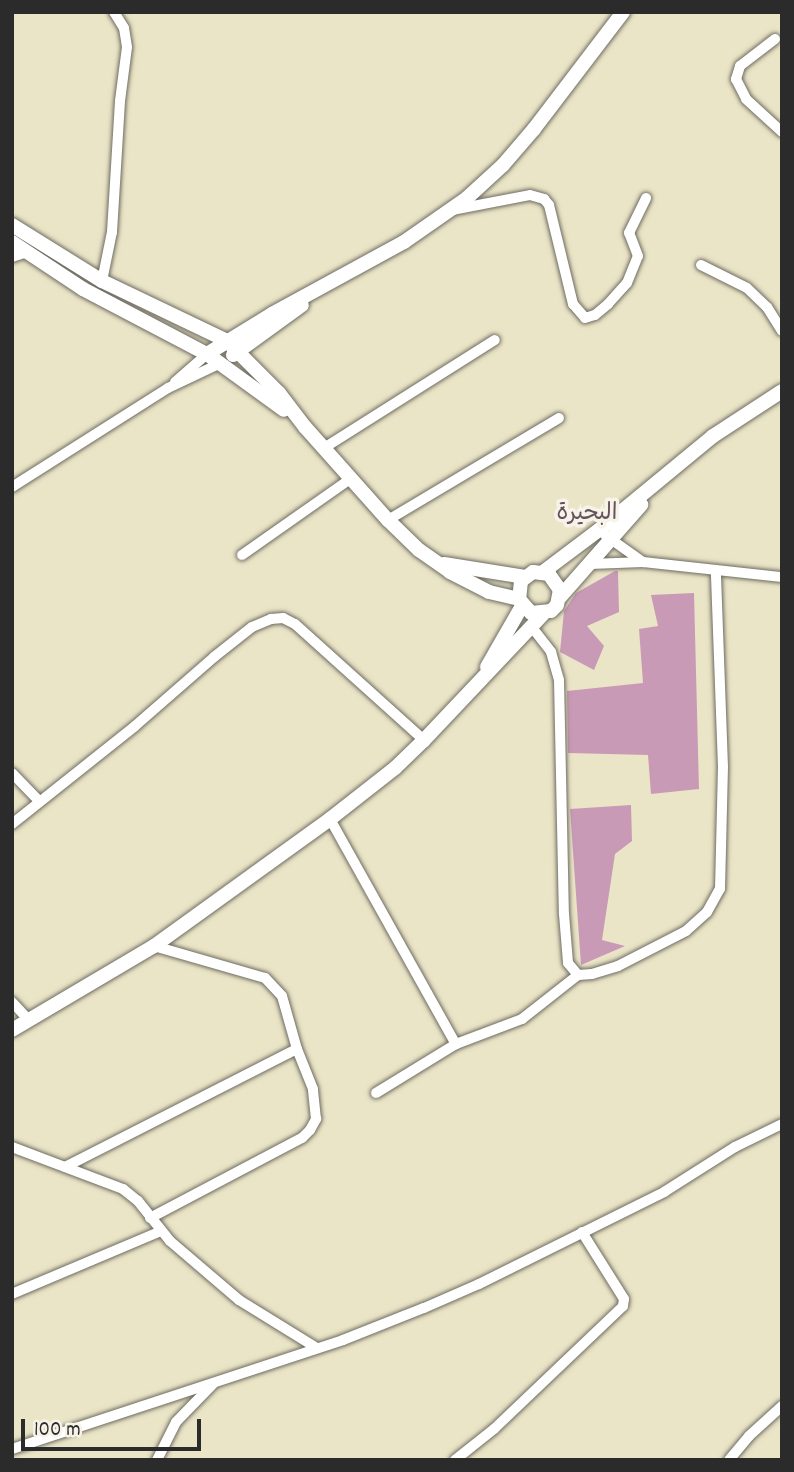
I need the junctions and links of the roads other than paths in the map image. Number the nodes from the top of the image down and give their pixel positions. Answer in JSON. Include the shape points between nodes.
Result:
{"nodes":[{"id":1,"x":114,"y":12,"type":"edge"},
{"id":2,"x":623,"y":12,"type":"edge"},
{"id":3,"x":775,"y":39,"type":"dead end"},
{"id":4,"x":782,"y":132,"type":"edge"},
{"id":5,"x":646,"y":198,"type":"dead end"},
{"id":6,"x":449,"y":211,"type":"junction"},
{"id":7,"x":12,"y":225,"type":"edge"},
{"id":8,"x":12,"y":242,"type":"edge"},
{"id":9,"x":27,"y":253,"type":"junction"},
{"id":10,"x":12,"y":257,"type":"edge"},
{"id":11,"x":701,"y":265,"type":"dead end"},
{"id":12,"x":102,"y":281,"type":"junction"},
{"id":13,"x":318,"y":291,"type":"junction"},
{"id":14,"x":782,"y":331,"type":"edge"},
{"id":15,"x":495,"y":340,"type":"dead end"},
{"id":16,"x":227,"y":341,"type":"junction"},
{"id":17,"x":239,"y":351,"type":"junction"},
{"id":18,"x":207,"y":354,"type":"junction"},
{"id":19,"x":221,"y":363,"type":"junction"},
{"id":20,"x":168,"y":388,"type":"junction"},
{"id":21,"x":782,"y":391,"type":"edge"},
{"id":22,"x":558,"y":418,"type":"dead end"},
{"id":23,"x":305,"y":427,"type":"junction"},
{"id":24,"x":324,"y":448,"type":"junction"},
{"id":25,"x":350,"y":479,"type":"junction"},
{"id":26,"x":12,"y":487,"type":"edge"},
{"id":27,"x":388,"y":520,"type":"junction"},
{"id":28,"x":605,"y":535,"type":"junction"},
{"id":29,"x":242,"y":555,"type":"dead end"},
{"id":30,"x":643,"y":562,"type":"junction"},
{"id":31,"x":439,"y":563,"type":"junction"},
{"id":32,"x":590,"y":564,"type":"junction"},
{"id":33,"x":543,"y":572,"type":"junction"},
{"id":34,"x":716,"y":572,"type":"junction"},
{"id":35,"x":525,"y":577,"type":"junction"},
{"id":36,"x":782,"y":577,"type":"edge"},
{"id":37,"x":560,"y":597,"type":"junction"},
{"id":38,"x":521,"y":602,"type":"junction"},
{"id":39,"x":543,"y":614,"type":"junction"},
{"id":40,"x":531,"y":626,"type":"junction"},
{"id":41,"x":484,"y":674,"type":"junction"},
{"id":42,"x":424,"y":740,"type":"junction"},
{"id":43,"x":12,"y":774,"type":"edge"},
{"id":44,"x":39,"y":802,"type":"junction"},
{"id":45,"x":330,"y":819,"type":"junction"},
{"id":46,"x":12,"y":824,"type":"edge"},
{"id":47,"x":154,"y":946,"type":"junction"},
{"id":48,"x":578,"y":975,"type":"junction"},
{"id":49,"x":12,"y":1002,"type":"edge"},
{"id":50,"x":29,"y":1020,"type":"junction"},
{"id":51,"x":12,"y":1030,"type":"edge"},
{"id":52,"x":456,"y":1044,"type":"junction"},
{"id":53,"x":297,"y":1049,"type":"junction"},
{"id":54,"x":376,"y":1093,"type":"dead end"},
{"id":55,"x":782,"y":1124,"type":"edge"},
{"id":56,"x":12,"y":1147,"type":"edge"},
{"id":57,"x":65,"y":1167,"type":"junction"},
{"id":58,"x":150,"y":1218,"type":"junction"},
{"id":59,"x":161,"y":1231,"type":"junction"},
{"id":60,"x":582,"y":1232,"type":"junction"},
{"id":61,"x":12,"y":1294,"type":"edge"},
{"id":62,"x":315,"y":1347,"type":"junction"},
{"id":63,"x":213,"y":1384,"type":"junction"},
{"id":64,"x":782,"y":1406,"type":"edge"},
{"id":65,"x":12,"y":1448,"type":"edge"},
{"id":66,"x":157,"y":1460,"type":"edge"},
{"id":67,"x":455,"y":1460,"type":"edge"},
{"id":68,"x":729,"y":1460,"type":"edge"}],
"edges":[{"from":1,"to":12,"type":"street","via":[[124,28],[127,47],[112,232]]},
{"from":2,"to":6,"type":"street","via":[[503,165]]},
{"from":3,"to":4,"type":"street","via":[[740,66],[736,79],[753,107]]},
{"from":5,"to":6,"type":"street","via":[[629,233],[638,262],[627,284],[595,315],[585,318],[573,304],[544,199],[530,195]]},
{"from":6,"to":13,"type":"street"},
{"from":7,"to":12,"type":"street"},
{"from":8,"to":9,"type":"street"},
{"from":9,"to":10,"type":"street"},
{"from":9,"to":18,"type":"street","via":[[83,289]]},
{"from":11,"to":14,"type":"street","via":[[747,288],[767,307]]},
{"from":12,"to":16,"type":"street"},
{"from":13,"to":16,"type":"street"},
{"from":13,"to":17,"type":"street"},
{"from":15,"to":24,"type":"street"},
{"from":16,"to":17,"type":"street"},
{"from":16,"to":18,"type":"street"},
{"from":17,"to":19,"type":"street"},
{"from":17,"to":23,"type":"street"},
{"from":18,"to":19,"type":"street"},
{"from":18,"to":20,"type":"street"},
{"from":19,"to":20,"type":"street"},
{"from":19,"to":23,"type":"street"},
{"from":20,"to":26,"type":"street"},
{"from":21,"to":28,"type":"street","via":[[713,436]]},
{"from":22,"to":27,"type":"street"},
{"from":23,"to":24,"type":"street"},
{"from":24,"to":25,"type":"street"},
{"from":25,"to":27,"type":"street"},
{"from":25,"to":29,"type":"street"},
{"from":27,"to":31,"type":"street"},
{"from":28,"to":30,"type":"street"},
{"from":28,"to":32,"type":"street"},
{"from":28,"to":33,"type":"street"},
{"from":30,"to":32,"type":"street"},
{"from":30,"to":34,"type":"street"},
{"from":31,"to":35,"type":"street"},
{"from":31,"to":38,"type":"street","via":[[479,588]]},
{"from":32,"to":37,"type":"street"},
{"from":33,"to":35,"type":"street"},
{"from":33,"to":37,"type":"street","via":[[558,584]]},
{"from":34,"to":36,"type":"street"},
{"from":34,"to":48,"type":"street","via":[[723,767],[720,889],[707,912],[686,931],[618,966]]},
{"from":35,"to":38,"type":"street","via":[[519,587]]},
{"from":37,"to":39,"type":"street","via":[[557,605]]},
{"from":38,"to":39,"type":"street","via":[[531,613]]},
{"from":38,"to":41,"type":"street"},
{"from":39,"to":40,"type":"street"},
{"from":40,"to":41,"type":"street"},
{"from":40,"to":48,"type":"street","via":[[551,652],[559,680],[564,914],[568,963]]},
{"from":41,"to":42,"type":"street"},
{"from":42,"to":44,"type":"street","via":[[295,624],[271,619],[252,627]]},
{"from":42,"to":45,"type":"street"},
{"from":43,"to":44,"type":"street"},
{"from":44,"to":46,"type":"street"},
{"from":45,"to":47,"type":"street"},
{"from":45,"to":52,"type":"street"},
{"from":47,"to":50,"type":"street"},
{"from":47,"to":53,"type":"street","via":[[265,978],[282,996]]},
{"from":48,"to":52,"type":"street","via":[[522,1018]]},
{"from":49,"to":50,"type":"street"},
{"from":50,"to":51,"type":"street"},
{"from":52,"to":54,"type":"street"},
{"from":53,"to":57,"type":"street"},
{"from":53,"to":58,"type":"street","via":[[313,1089],[316,1119],[310,1130]]},
{"from":55,"to":60,"type":"street","via":[[735,1147],[664,1192]]},
{"from":56,"to":57,"type":"street"},
{"from":57,"to":58,"type":"street","via":[[123,1189]]},
{"from":58,"to":59,"type":"street"},
{"from":59,"to":61,"type":"street"},
{"from":59,"to":62,"type":"street","via":[[239,1300]]},
{"from":60,"to":62,"type":"street","via":[[468,1289]]},
{"from":60,"to":67,"type":"street","via":[[620,1292],[623,1306],[494,1429]]},
{"from":62,"to":63,"type":"street"},
{"from":63,"to":65,"type":"street"},
{"from":63,"to":66,"type":"street","via":[[176,1422]]},
{"from":64,"to":68,"type":"street"}]}
